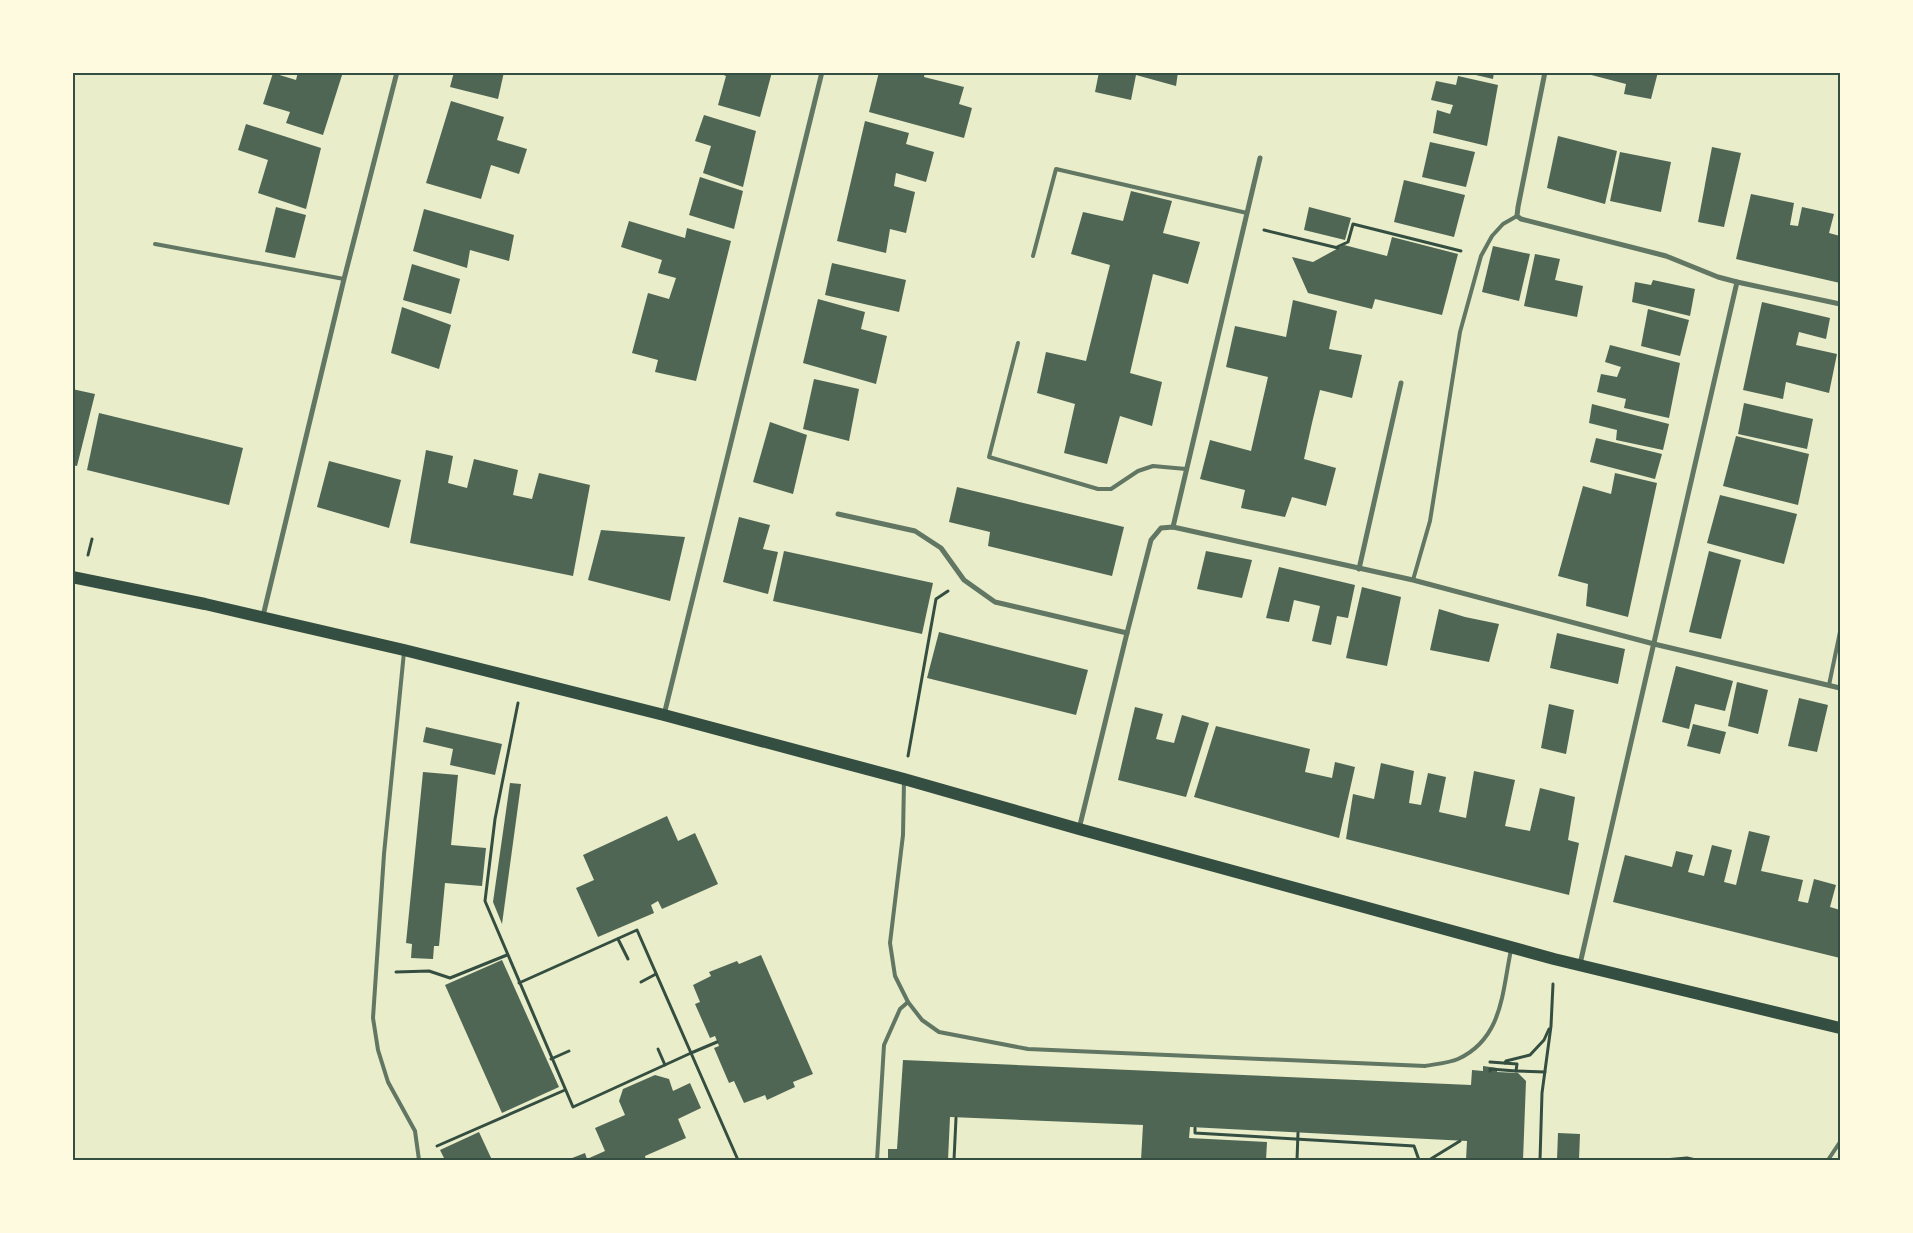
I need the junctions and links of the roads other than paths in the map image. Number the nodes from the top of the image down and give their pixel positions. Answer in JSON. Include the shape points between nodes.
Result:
{"nodes":[{"id":1,"x":397,"y":72,"type":"edge"},
{"id":2,"x":822,"y":72,"type":"edge"},
{"id":3,"x":1545,"y":72,"type":"edge"},
{"id":4,"x":1260,"y":158,"type":"dead end"},
{"id":5,"x":1247,"y":213,"type":"junction"},
{"id":6,"x":1517,"y":216,"type":"junction"},
{"id":7,"x":155,"y":244,"type":"dead end"},
{"id":8,"x":1033,"y":256,"type":"dead end"},
{"id":9,"x":344,"y":279,"type":"junction"},
{"id":10,"x":1737,"y":282,"type":"junction"},
{"id":11,"x":1840,"y":304,"type":"edge"},
{"id":12,"x":1018,"y":343,"type":"dead end"},
{"id":13,"x":1401,"y":383,"type":"dead end"},
{"id":14,"x":1186,"y":469,"type":"junction"},
{"id":15,"x":838,"y":514,"type":"dead end"},
{"id":16,"x":1173,"y":527,"type":"junction"},
{"id":17,"x":1359,"y":569,"type":"junction"},
{"id":18,"x":72,"y":577,"type":"edge"},
{"id":19,"x":1413,"y":580,"type":"junction"},
{"id":20,"x":262,"y":619,"type":"junction"},
{"id":21,"x":1840,"y":632,"type":"edge"},
{"id":22,"x":1126,"y":633,"type":"junction"},
{"id":23,"x":1654,"y":644,"type":"junction"},
{"id":24,"x":404,"y":650,"type":"junction"},
{"id":25,"x":1829,"y":686,"type":"junction"},
{"id":26,"x":1840,"y":688,"type":"edge"},
{"id":27,"x":664,"y":715,"type":"junction"},
{"id":28,"x":904,"y":779,"type":"junction"},
{"id":29,"x":1079,"y":830,"type":"junction"},
{"id":30,"x":1512,"y":948,"type":"junction"},
{"id":31,"x":1579,"y":965,"type":"junction"},
{"id":32,"x":908,"y":1002,"type":"junction"},
{"id":33,"x":1840,"y":1028,"type":"edge"},
{"id":34,"x":1840,"y":1142,"type":"edge"},
{"id":35,"x":419,"y":1160,"type":"edge"},
{"id":36,"x":877,"y":1160,"type":"edge"},
{"id":37,"x":1828,"y":1160,"type":"edge"}],
"edges":[{"from":1,"to":9,"type":"street"},
{"from":2,"to":27,"type":"street"},
{"from":3,"to":6,"type":"street"},
{"from":4,"to":5,"type":"street"},
{"from":5,"to":8,"type":"lane","via":[[1056,169]]},
{"from":5,"to":14,"type":"street"},
{"from":6,"to":10,"type":"street","via":[[1521,220],[1666,256]]},
{"from":6,"to":19,"type":"lane","via":[[1492,236],[1482,256],[1460,332],[1430,521]]},
{"from":7,"to":9,"type":"lane"},
{"from":9,"to":20,"type":"street"},
{"from":10,"to":11,"type":"street"},
{"from":10,"to":23,"type":"street"},
{"from":12,"to":14,"type":"lane","via":[[989,457],[1098,489],[1111,489],[1138,471],[1153,466]]},
{"from":13,"to":17,"type":"street"},
{"from":14,"to":16,"type":"street"},
{"from":15,"to":22,"type":"street","via":[[915,531],[941,548],[964,580],[995,602]]},
{"from":16,"to":17,"type":"street"},
{"from":16,"to":22,"type":"street","via":[[1161,528],[1151,540]]},
{"from":17,"to":19,"type":"street"},
{"from":18,"to":20,"type":"main road"},
{"from":19,"to":23,"type":"street"},
{"from":20,"to":24,"type":"main road"},
{"from":21,"to":25,"type":"lane"},
{"from":22,"to":29,"type":"street"},
{"from":23,"to":25,"type":"street"},
{"from":23,"to":31,"type":"street"},
{"from":24,"to":27,"type":"main road"},
{"from":24,"to":35,"type":"lane","via":[[385,845],[373,1018],[388,1082],[415,1131]]},
{"from":25,"to":26,"type":"street"},
{"from":27,"to":28,"type":"main road"},
{"from":28,"to":29,"type":"main road"},
{"from":28,"to":32,"type":"lane","via":[[903,835],[890,943],[895,976]]},
{"from":29,"to":30,"type":"main road"},
{"from":30,"to":31,"type":"main road"},
{"from":30,"to":32,"type":"lane","via":[[1495,1023],[1480,1045],[1458,1059],[1425,1066],[1028,1049],[939,1032],[922,1020]]},
{"from":31,"to":33,"type":"main road"},
{"from":32,"to":36,"type":"lane","via":[[900,1009],[884,1045]]},
{"from":34,"to":37,"type":"lane"}]}
